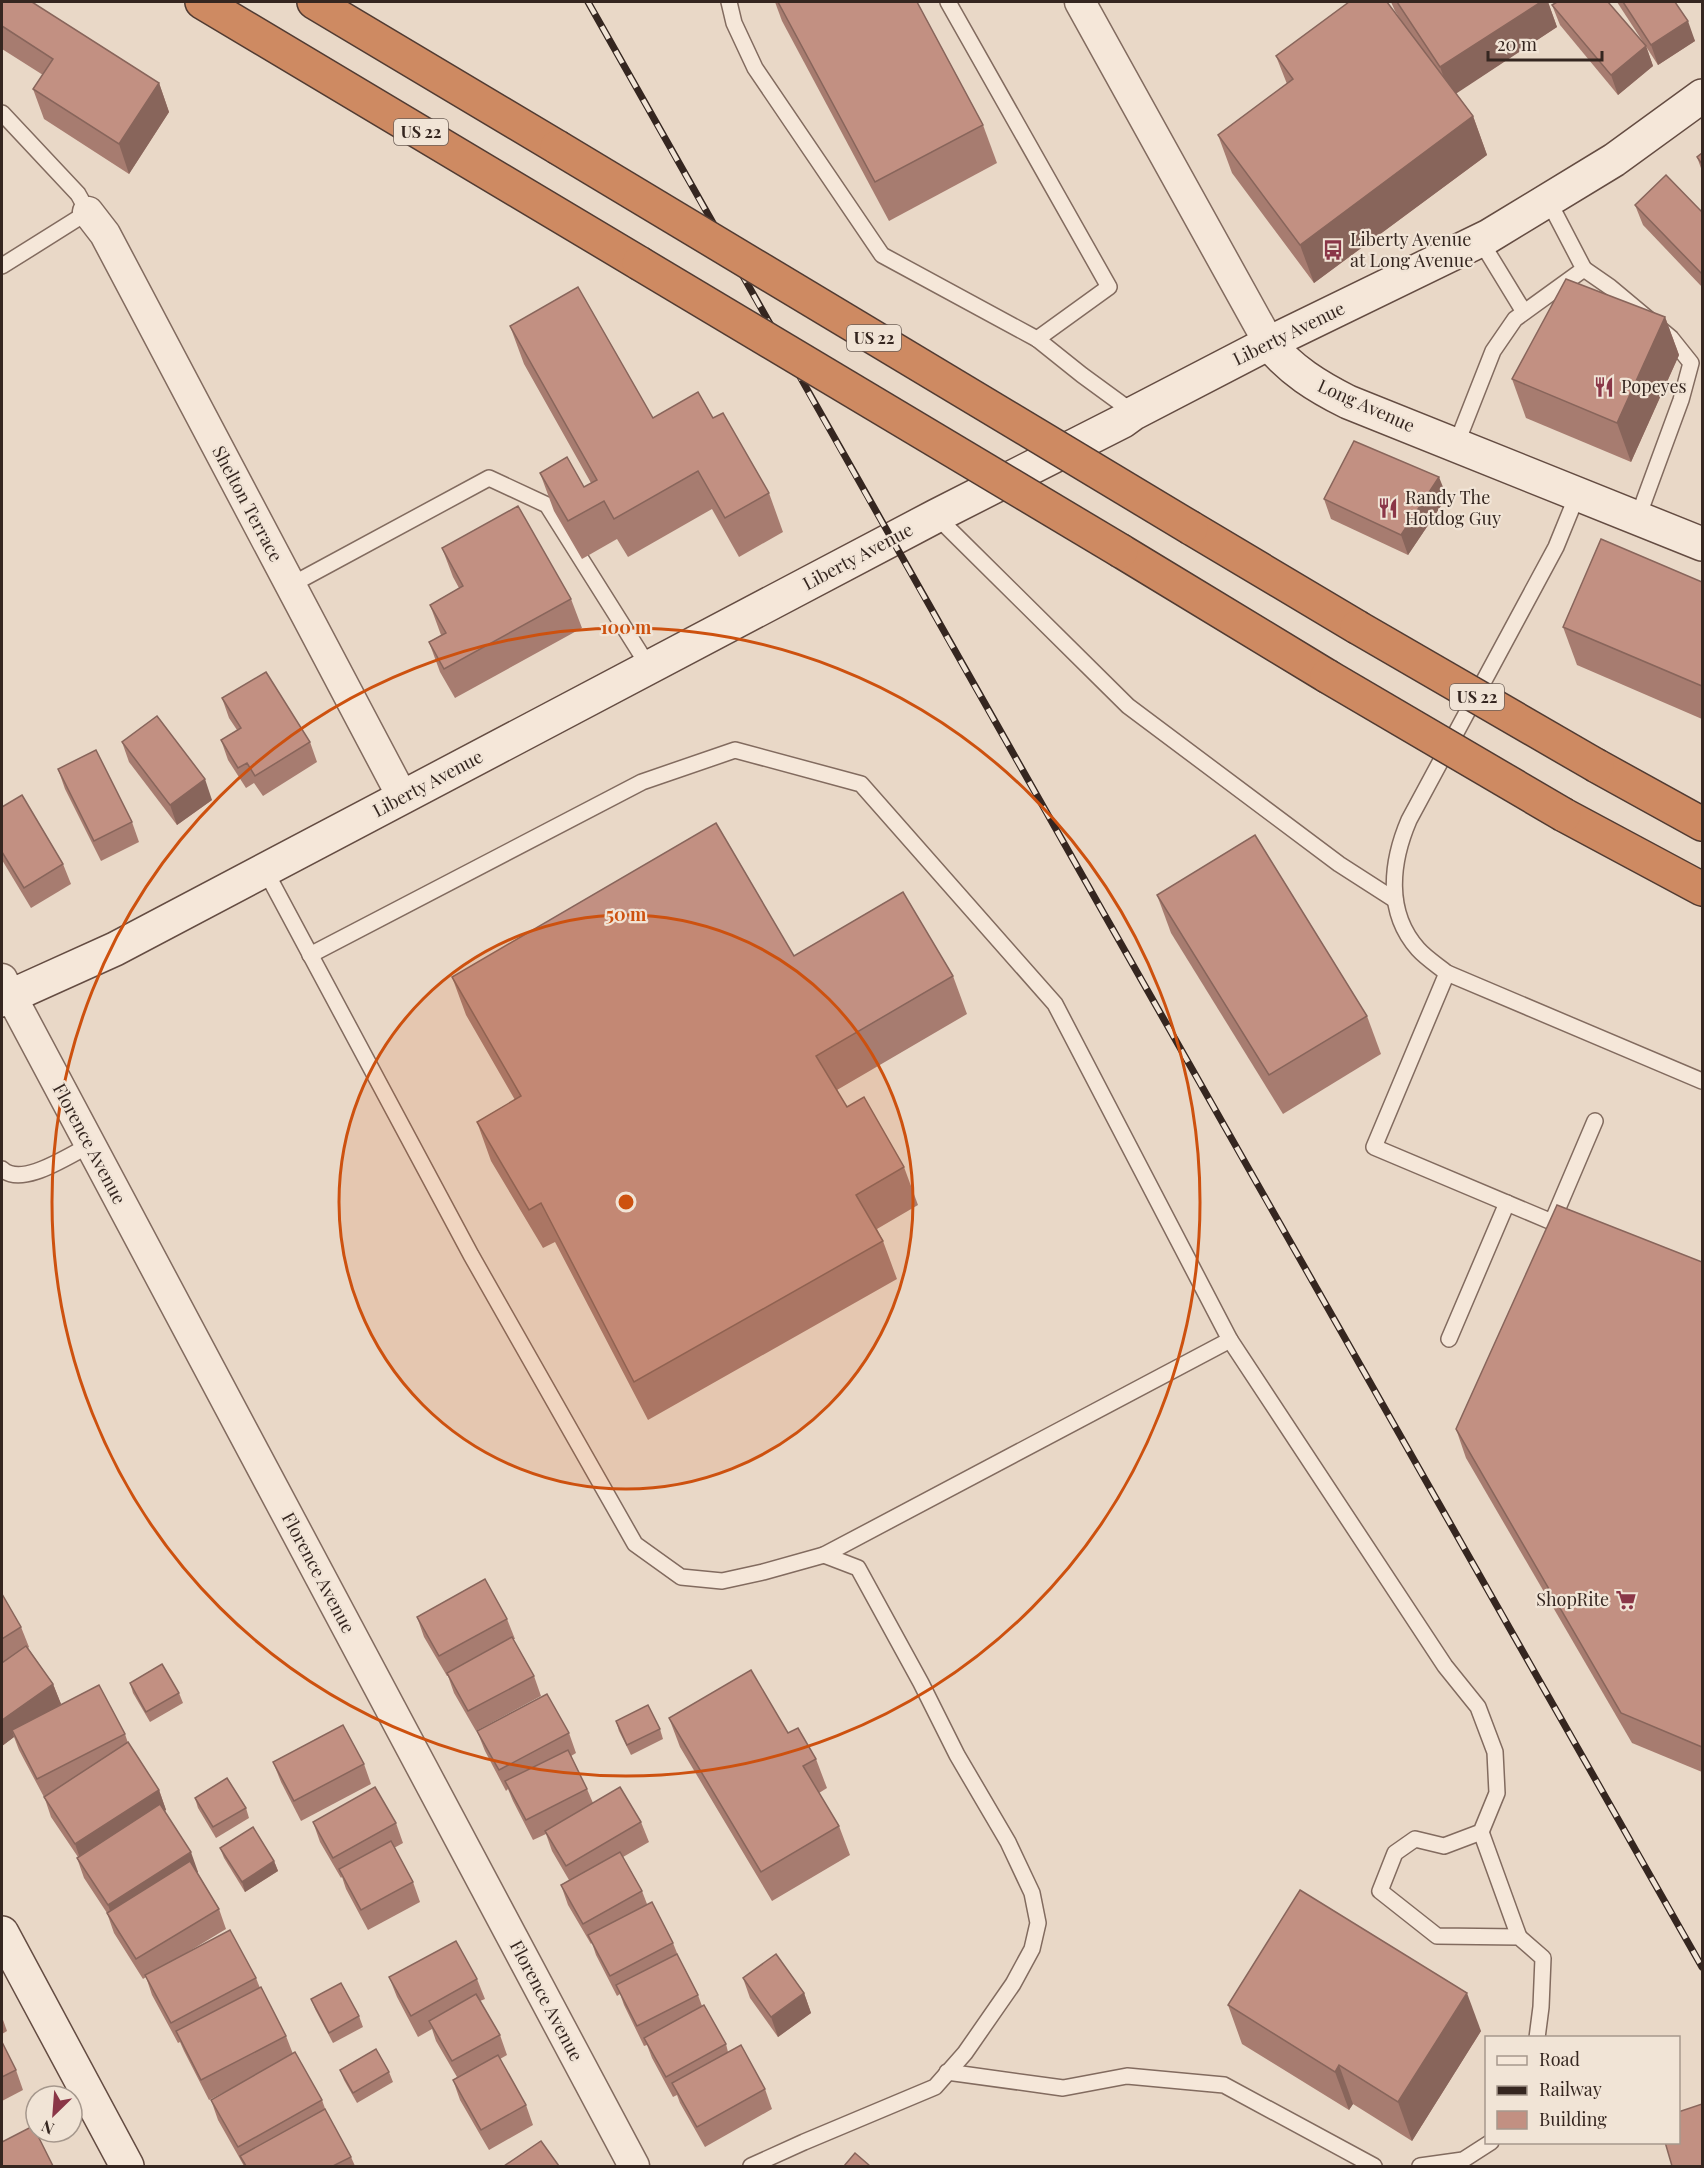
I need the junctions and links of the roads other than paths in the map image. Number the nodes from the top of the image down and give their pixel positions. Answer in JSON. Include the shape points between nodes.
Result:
{"nodes":[{"id":1,"x":202,"y":2,"type":"edge"},
{"id":2,"x":314,"y":2,"type":"edge"},
{"id":3,"x":729,"y":2,"type":"edge"},
{"id":4,"x":948,"y":2,"type":"edge"},
{"id":5,"x":1080,"y":2,"type":"edge"},
{"id":6,"x":1702,"y":96,"type":"edge"},
{"id":7,"x":2,"y":113,"type":"edge"},
{"id":8,"x":1548,"y":200,"type":"junction"},
{"id":9,"x":88,"y":212,"type":"junction"},
{"id":10,"x":1480,"y":240,"type":"junction"},
{"id":11,"x":2,"y":266,"type":"edge"},
{"id":12,"x":1584,"y":269,"type":"junction"},
{"id":13,"x":1524,"y":312,"type":"junction"},
{"id":14,"x":1037,"y":339,"type":"junction"},
{"id":15,"x":1269,"y":343,"type":"junction"},
{"id":16,"x":1697,"y":365,"type":"edge"},
{"id":17,"x":1134,"y":413,"type":"junction"},
{"id":18,"x":1456,"y":445,"type":"junction"},
{"id":19,"x":1578,"y":493,"type":"junction"},
{"id":20,"x":936,"y":516,"type":"junction"},
{"id":21,"x":1638,"y":518,"type":"junction"},
{"id":22,"x":1702,"y":544,"type":"edge"},
{"id":23,"x":291,"y":585,"type":"junction"},
{"id":24,"x":649,"y":667,"type":"junction"},
{"id":25,"x":403,"y":798,"type":"junction"},
{"id":26,"x":1702,"y":824,"type":"edge"},
{"id":27,"x":265,"y":870,"type":"junction"},
{"id":28,"x":1702,"y":889,"type":"edge"},
{"id":29,"x":1395,"y":900,"type":"junction"},
{"id":30,"x":310,"y":955,"type":"junction"},
{"id":31,"x":1447,"y":973,"type":"junction"},
{"id":32,"x":5,"y":992,"type":"edge"},
{"id":33,"x":1702,"y":1081,"type":"edge"},
{"id":34,"x":1595,"y":1121,"type":"dead end"},
{"id":35,"x":90,"y":1144,"type":"junction"},
{"id":36,"x":2,"y":1169,"type":"edge"},
{"id":37,"x":1507,"y":1203,"type":"junction"},
{"id":38,"x":1449,"y":1339,"type":"dead end"},
{"id":39,"x":1230,"y":1340,"type":"junction"},
{"id":40,"x":824,"y":1555,"type":"junction"},
{"id":41,"x":1482,"y":1832,"type":"junction"},
{"id":42,"x":2,"y":1933,"type":"edge"},
{"id":43,"x":1519,"y":1937,"type":"junction"},
{"id":44,"x":1537,"y":2036,"type":"edge"},
{"id":45,"x":947,"y":2072,"type":"junction"},
{"id":46,"x":1488,"y":2144,"type":"edge"},
{"id":47,"x":127,"y":2166,"type":"edge"},
{"id":48,"x":634,"y":2166,"type":"edge"},
{"id":49,"x":751,"y":2166,"type":"edge"},
{"id":50,"x":1374,"y":2166,"type":"edge"},
{"id":51,"x":1420,"y":2166,"type":"edge"}],
"edges":[{"from":1,"to":28,"type":"highway","number":"US 22","bridge":true,"via":[[1327,676],[1564,815]]},
{"from":2,"to":26,"type":"highway","number":"US 22","bridge":true,"via":[[1357,627]]},
{"from":3,"to":14,"type":"lane","via":[[734,23],[755,68],[882,255]]},
{"from":4,"to":14,"type":"lane","via":[[1110,287]]},
{"from":5,"to":15,"type":"street","name":"Long Avenue"},
{"from":6,"to":8,"type":"street","name":"Liberty Avenue","via":[[1614,160]]},
{"from":7,"to":9,"type":"lane","via":[[78,194]]},
{"from":8,"to":10,"type":"street","name":"Liberty Avenue"},
{"from":8,"to":12,"type":"lane"},
{"from":9,"to":11,"type":"lane"},
{"from":9,"to":23,"type":"street","name":"Shelton Terrace","via":[[105,234]]},
{"from":10,"to":13,"type":"lane"},
{"from":10,"to":15,"type":"street","name":"Liberty Avenue"},
{"from":12,"to":13,"type":"lane"},
{"from":12,"to":16,"type":"lane","via":[[1671,338]]},
{"from":13,"to":18,"type":"lane","via":[[1493,351]]},
{"from":14,"to":17,"type":"lane"},
{"from":15,"to":17,"type":"street","name":"Liberty Avenue"},
{"from":15,"to":18,"type":"street","name":"Long Avenue","via":[[1288,364],[1321,388]]},
{"from":16,"to":21,"type":"lane"},
{"from":17,"to":20,"type":"street","name":"Liberty Avenue"},
{"from":18,"to":19,"type":"street","name":"Long Avenue"},
{"from":19,"to":21,"type":"street","name":"Long Avenue"},
{"from":19,"to":29,"type":"lane","via":[[1556,547],[1409,820],[1395,861]]},
{"from":20,"to":24,"type":"street","name":"Liberty Avenue"},
{"from":20,"to":29,"type":"lane","via":[[1128,706],[1339,864]]},
{"from":21,"to":22,"type":"street","name":"Long Avenue"},
{"from":23,"to":24,"type":"lane","via":[[489,478],[547,505]]},
{"from":23,"to":25,"type":"street","name":"Shelton Terrace"},
{"from":24,"to":25,"type":"street","name":"Liberty Avenue"},
{"from":25,"to":27,"type":"street","name":"Liberty Avenue"},
{"from":27,"to":30,"type":"lane"},
{"from":27,"to":32,"type":"street","name":"Liberty Avenue","via":[[115,949]]},
{"from":29,"to":31,"type":"lane","via":[[1408,935],[1419,950]]},
{"from":30,"to":39,"type":"lane","via":[[642,782],[735,750],[861,784],[1055,1004]]},
{"from":30,"to":40,"type":"lane","via":[[471,1255],[635,1544],[681,1577],[722,1581]]},
{"from":31,"to":33,"type":"lane"},
{"from":31,"to":37,"type":"lane","via":[[1374,1146]]},
{"from":32,"to":35,"type":"street","name":"Florence Avenue"},
{"from":34,"to":37,"type":"lane","via":[[1552,1222]]},
{"from":35,"to":36,"type":"lane","via":[[32,1174],[20,1176]]},
{"from":35,"to":48,"type":"street","name":"Florence Avenue"},
{"from":37,"to":38,"type":"lane"},
{"from":39,"to":40,"type":"lane"},
{"from":39,"to":41,"type":"lane","via":[[1445,1666],[1478,1707],[1495,1752],[1497,1793]]},
{"from":40,"to":45,"type":"lane","via":[[858,1568],[1032,1893],[1038,1923],[1032,1949],[1013,1984]]},
{"from":41,"to":43,"type":"lane"},
{"from":41,"to":43,"type":"lane","via":[[1444,1846],[1415,1839],[1395,1853],[1380,1891],[1437,1936]]},
{"from":42,"to":47,"type":"street"},
{"from":43,"to":44,"type":"lane","via":[[1543,1959]]},
{"from":45,"to":49,"type":"lane","via":[[934,2087]]},
{"from":45,"to":50,"type":"lane","via":[[1063,2088],[1127,2076],[1224,2085]]},
{"from":46,"to":51,"type":"lane","via":[[1463,2160]]}]}
